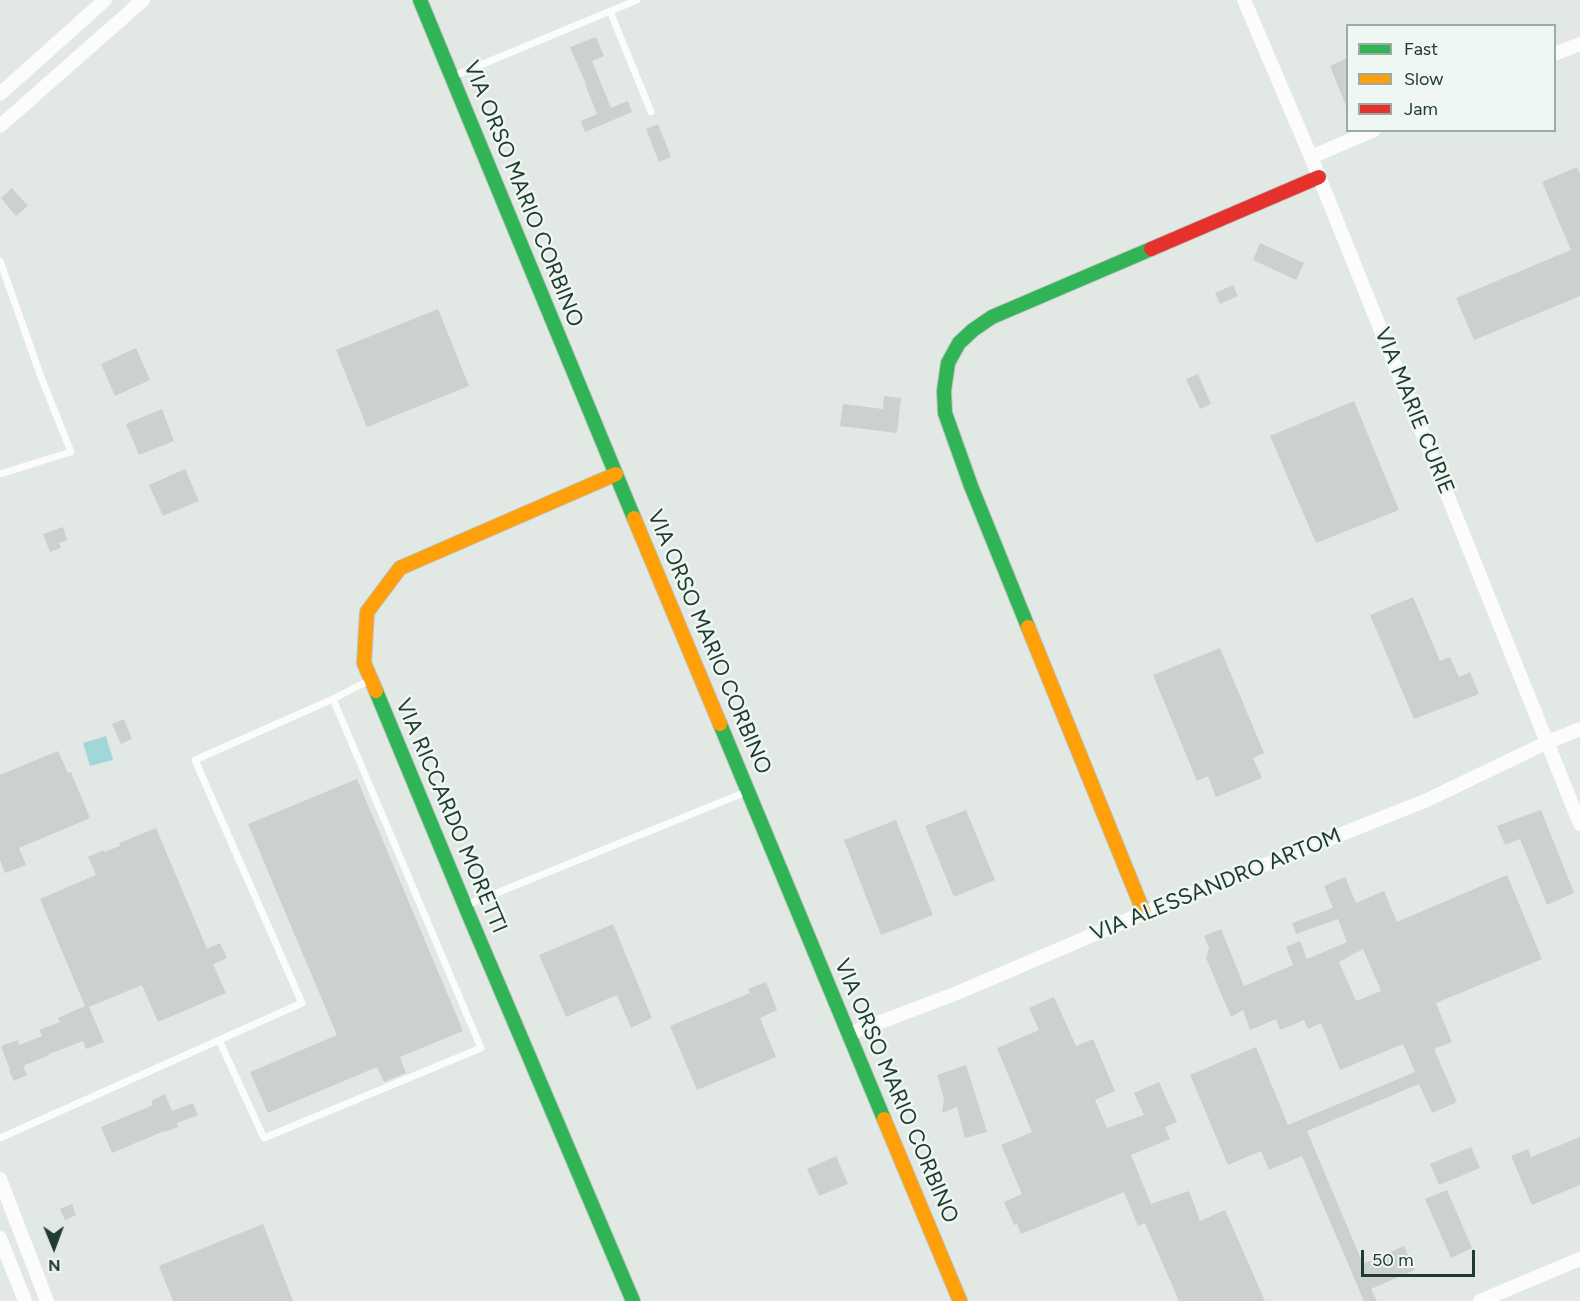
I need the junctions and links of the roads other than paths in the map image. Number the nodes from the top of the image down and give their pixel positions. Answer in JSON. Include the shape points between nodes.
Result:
{"nodes":[{"id":1,"x":105,"y":0,"type":"edge"},
{"id":2,"x":142,"y":0,"type":"edge"},
{"id":3,"x":420,"y":0,"type":"edge"},
{"id":4,"x":637,"y":0,"type":"edge"},
{"id":5,"x":1244,"y":0,"type":"edge"},
{"id":6,"x":610,"y":11,"type":"junction"},
{"id":7,"x":1580,"y":44,"type":"edge"},
{"id":8,"x":1556,"y":53,"type":"edge"},
{"id":9,"x":452,"y":77,"type":"junction"},
{"id":10,"x":0,"y":94,"type":"edge"},
{"id":11,"x":651,"y":112,"type":"dead end"},
{"id":12,"x":0,"y":126,"type":"edge"},
{"id":13,"x":1369,"y":132,"type":"edge"},
{"id":14,"x":1311,"y":157,"type":"junction"},
{"id":15,"x":1319,"y":177,"type":"junction"},
{"id":16,"x":0,"y":261,"type":"edge"},
{"id":17,"x":0,"y":474,"type":"edge"},
{"id":18,"x":616,"y":474,"type":"junction"},
{"id":19,"x":371,"y":679,"type":"junction"},
{"id":20,"x":333,"y":699,"type":"junction"},
{"id":21,"x":1580,"y":729,"type":"edge"},
{"id":22,"x":1548,"y":742,"type":"junction"},
{"id":23,"x":748,"y":792,"type":"junction"},
{"id":24,"x":1580,"y":824,"type":"edge"},
{"id":25,"x":465,"y":906,"type":"junction"},
{"id":26,"x":1144,"y":913,"type":"junction"},
{"id":27,"x":849,"y":1034,"type":"junction"},
{"id":28,"x":219,"y":1040,"type":"junction"},
{"id":29,"x":0,"y":1138,"type":"edge"},
{"id":30,"x":0,"y":1179,"type":"edge"},
{"id":31,"x":0,"y":1238,"type":"edge"},
{"id":32,"x":1580,"y":1258,"type":"edge"},
{"id":33,"x":25,"y":1301,"type":"edge"},
{"id":34,"x":48,"y":1301,"type":"edge"},
{"id":35,"x":633,"y":1301,"type":"edge"},
{"id":36,"x":960,"y":1301,"type":"edge"},
{"id":37,"x":1480,"y":1301,"type":"edge"}],
"edges":[{"from":1,"to":10,"type":"street"},
{"from":2,"to":12,"type":"street"},
{"from":3,"to":9,"type":"street","name":"VIA ORSO MARIO CORBINO"},
{"from":4,"to":6,"type":"lane"},
{"from":5,"to":14,"type":"street","name":"VIA MARIE CURIE"},
{"from":6,"to":9,"type":"lane"},
{"from":6,"to":11,"type":"lane"},
{"from":7,"to":8,"type":"street"},
{"from":9,"to":18,"type":"street","name":"VIA ORSO MARIO CORBINO"},
{"from":13,"to":14,"type":"street"},
{"from":14,"to":15,"type":"street","name":"VIA MARIE CURIE"},
{"from":15,"to":22,"type":"street","name":"VIA MARIE CURIE"},
{"from":15,"to":26,"type":"street","via":[[992,316],[959,343],[948,363],[945,413],[971,486]]},
{"from":16,"to":17,"type":"lane","via":[[71,452]]},
{"from":18,"to":19,"type":"street","name":"VIA RICCARDO MORETTI","via":[[400,568],[367,612],[364,663]]},
{"from":18,"to":23,"type":"street","name":"VIA ORSO MARIO CORBINO"},
{"from":19,"to":20,"type":"lane"},
{"from":19,"to":25,"type":"street","name":"VIA RICCARDO MORETTI"},
{"from":20,"to":28,"type":"lane","via":[[195,760],[302,1003]]},
{"from":20,"to":28,"type":"lane","via":[[481,1048],[264,1138]]},
{"from":21,"to":22,"type":"street","name":"VIA ALESSANDRO ARTOM"},
{"from":22,"to":24,"type":"street","name":"VIA MARIE CURIE"},
{"from":22,"to":26,"type":"street","name":"VIA ALESSANDRO ARTOM","via":[[1427,800]]},
{"from":23,"to":25,"type":"lane"},
{"from":23,"to":27,"type":"street","name":"VIA ORSO MARIO CORBINO"},
{"from":25,"to":35,"type":"street","name":"VIA RICCARDO MORETTI"},
{"from":26,"to":27,"type":"street","name":"VIA ALESSANDRO ARTOM","via":[[957,993]]},
{"from":27,"to":36,"type":"street","name":"VIA ORSO MARIO CORBINO"},
{"from":28,"to":29,"type":"lane"},
{"from":30,"to":34,"type":"street"},
{"from":31,"to":33,"type":"street"},
{"from":32,"to":37,"type":"street"}]}
